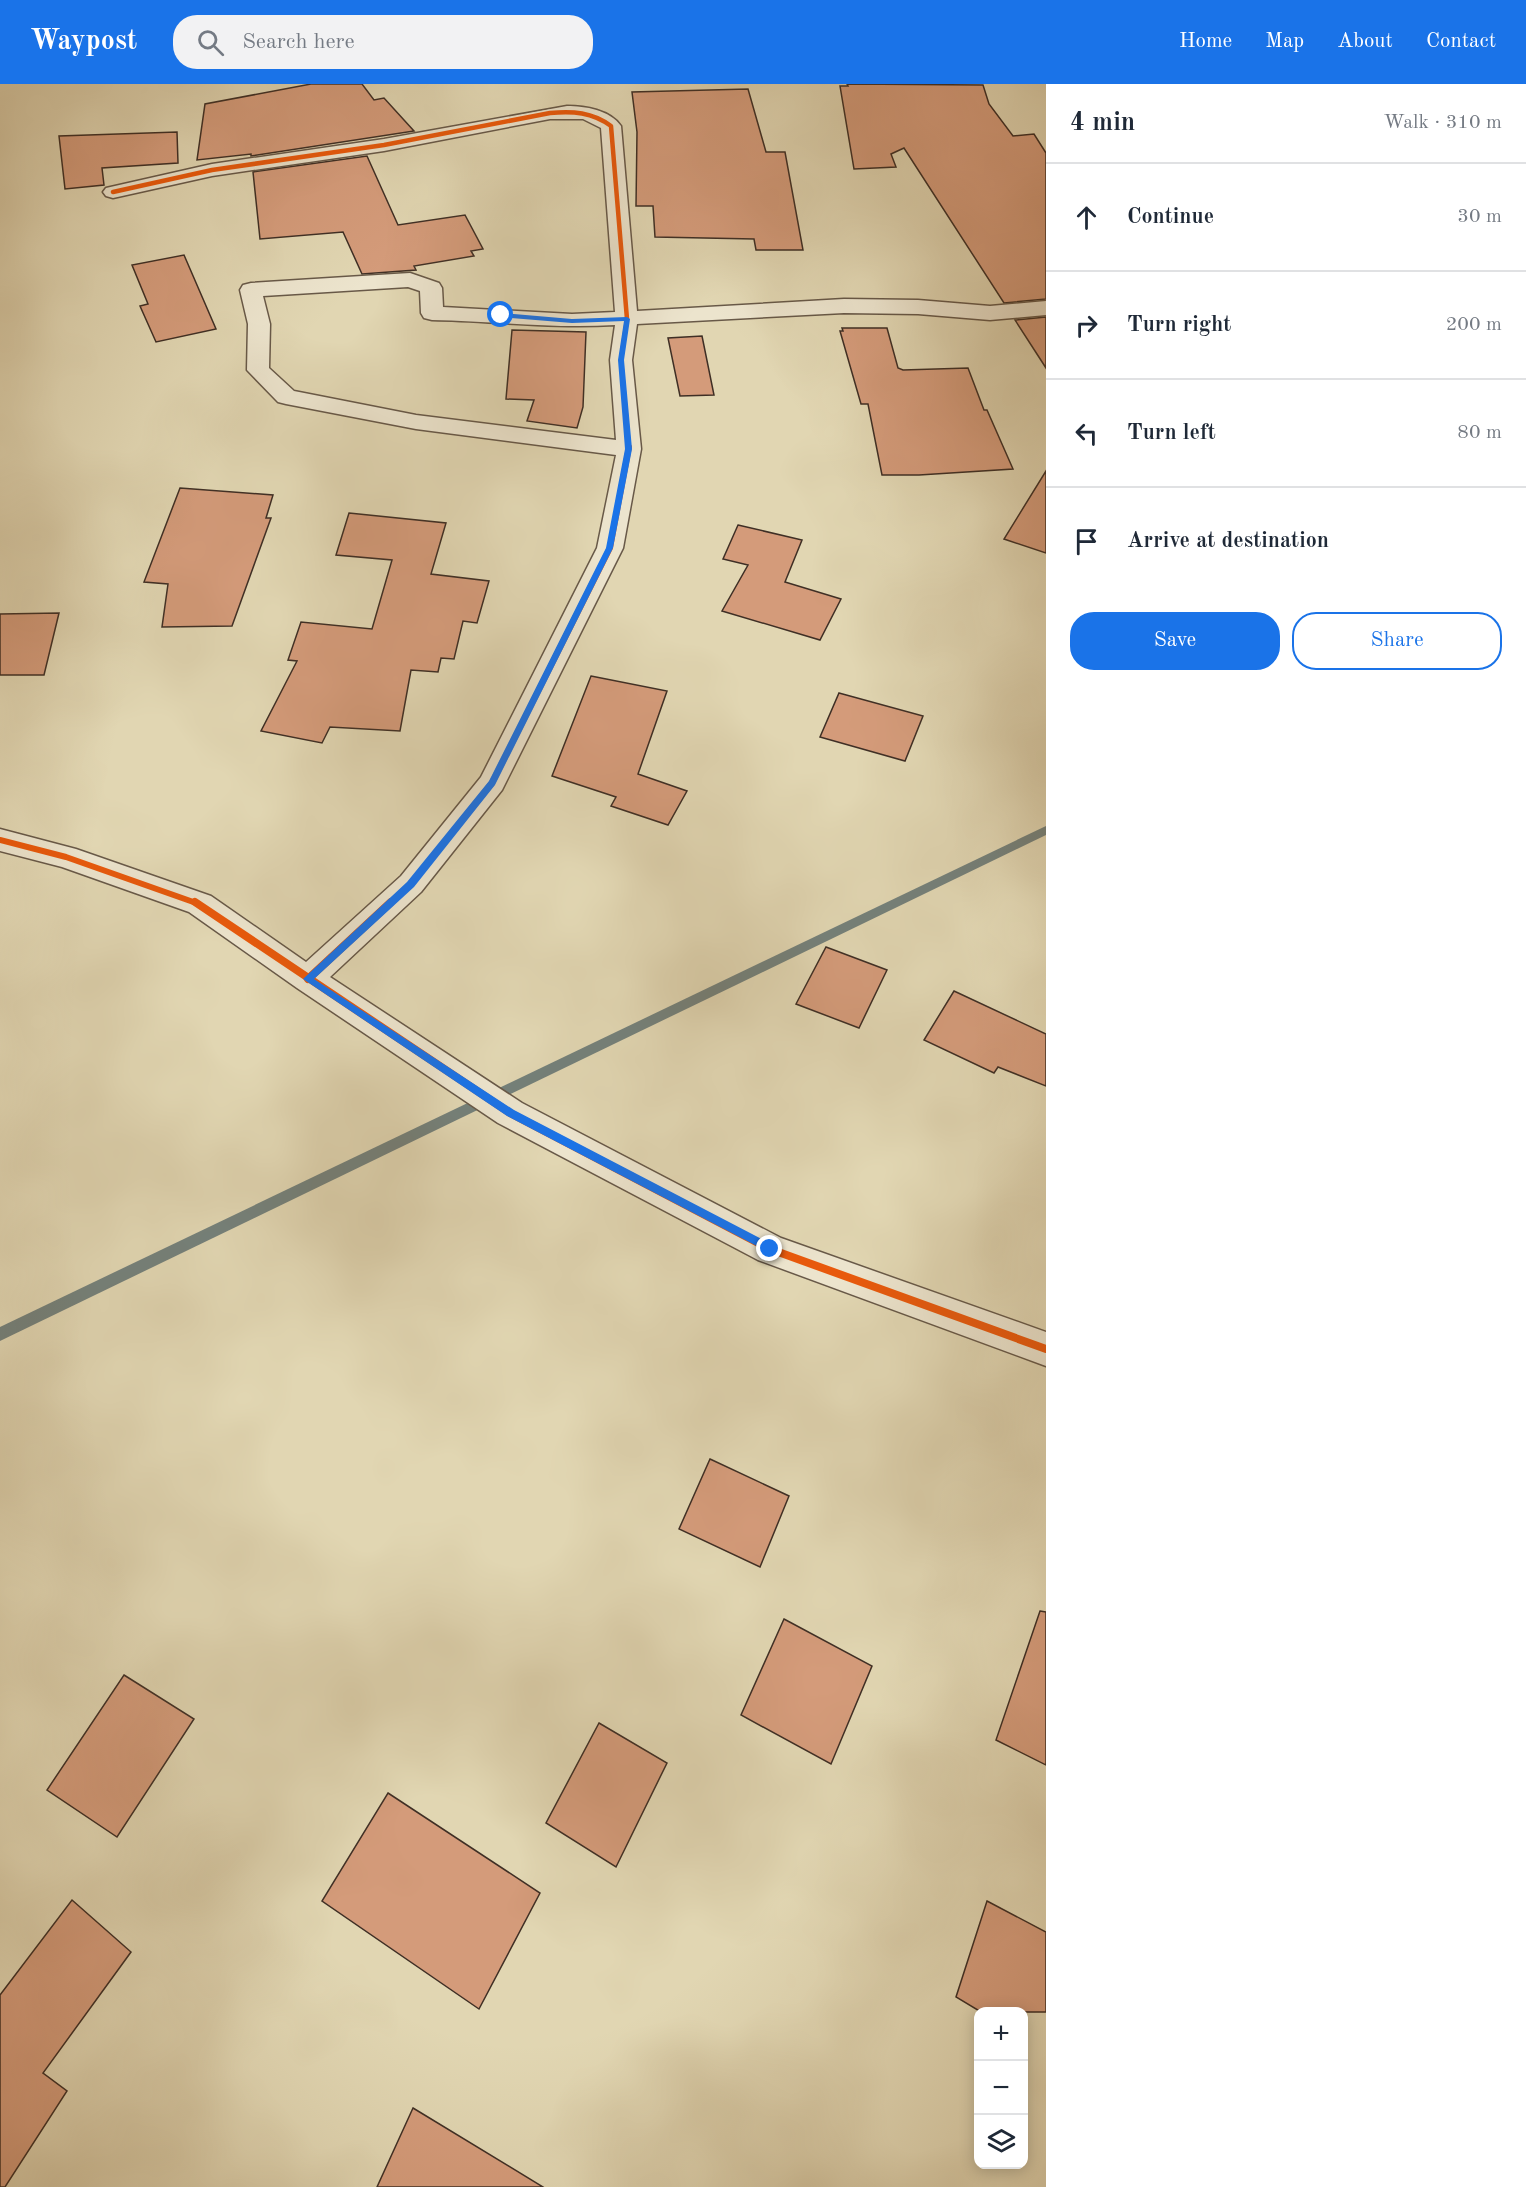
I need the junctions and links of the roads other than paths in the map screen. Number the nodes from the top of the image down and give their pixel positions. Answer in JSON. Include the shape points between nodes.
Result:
{"nodes":[{"id":1,"x":113,"y":192,"type":"dead end"},
{"id":2,"x":1046,"y":308,"type":"edge"},
{"id":3,"x":627,"y":319,"type":"junction"},
{"id":4,"x":629,"y":449,"type":"junction"},
{"id":5,"x":0,"y":840,"type":"edge"},
{"id":6,"x":308,"y":979,"type":"junction"},
{"id":7,"x":1046,"y":1349,"type":"edge"}],
"edges":[{"from":1,"to":3,"type":"street","via":[[212,170],[384,145],[550,113],[574,111],[597,115],[611,126],[615,147]]},
{"from":2,"to":3,"type":"street","via":[[990,313],[844,306]]},
{"from":3,"to":4,"type":"street","via":[[621,360]]},
{"from":3,"to":4,"type":"street","via":[[572,321],[432,314],[431,288],[410,280],[250,290],[259,324],[258,370],[286,397],[416,422]]},
{"from":4,"to":6,"type":"street","via":[[610,548],[492,783],[411,884]]},
{"from":5,"to":6,"type":"street","via":[[66,857],[200,904]]},
{"from":6,"to":7,"type":"street","via":[[510,1113],[770,1249]]}]}
